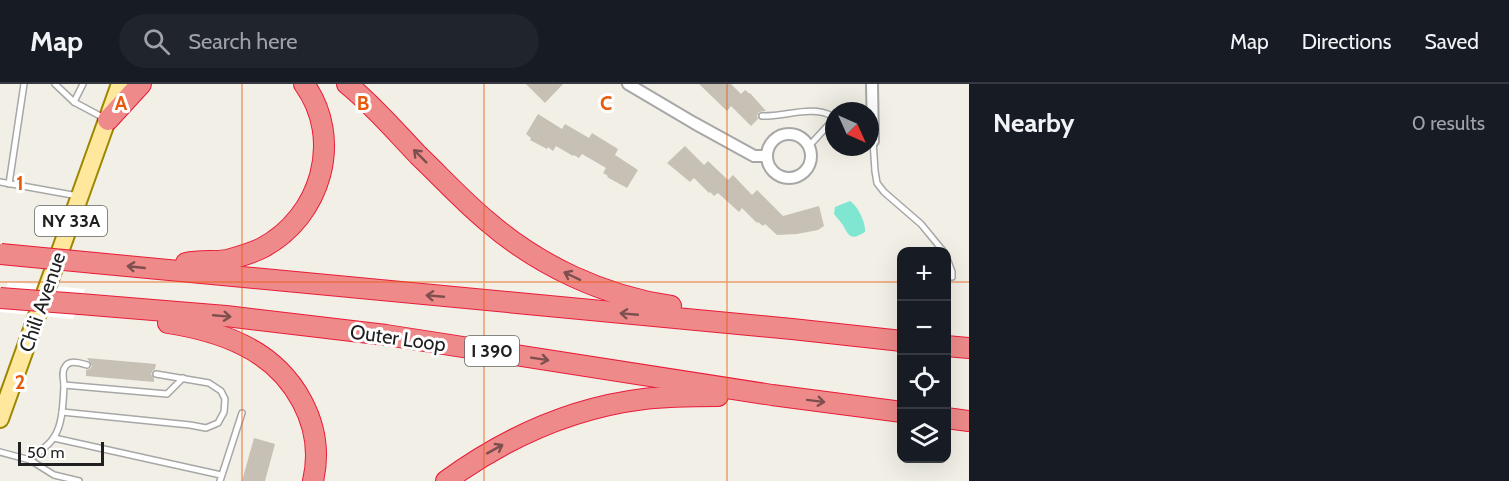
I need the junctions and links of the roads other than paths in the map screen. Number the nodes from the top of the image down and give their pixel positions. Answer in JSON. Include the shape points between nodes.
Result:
{"nodes":[{"id":1,"x":24,"y":84,"type":"edge"},
{"id":2,"x":55,"y":84,"type":"edge"},
{"id":3,"x":83,"y":84,"type":"edge"},
{"id":4,"x":120,"y":84,"type":"edge"},
{"id":5,"x":141,"y":84,"type":"edge"},
{"id":6,"x":303,"y":84,"type":"edge"},
{"id":7,"x":347,"y":84,"type":"edge"},
{"id":8,"x":628,"y":84,"type":"edge"},
{"id":9,"x":872,"y":84,"type":"edge"},
{"id":10,"x":74,"y":102,"type":"junction"},
{"id":11,"x":872,"y":102,"type":"edge"},
{"id":12,"x":762,"y":116,"type":"dead end"},
{"id":13,"x":108,"y":120,"type":"junction"},
{"id":14,"x":809,"y":146,"type":"junction"},
{"id":15,"x":766,"y":156,"type":"junction"},
{"id":16,"x":874,"y":156,"type":"edge"},
{"id":17,"x":0,"y":182,"type":"edge"},
{"id":18,"x":9,"y":184,"type":"junction"},
{"id":19,"x":80,"y":197,"type":"junction"},
{"id":20,"x":940,"y":247,"type":"edge"},
{"id":21,"x":1,"y":254,"type":"edge"},
{"id":22,"x":951,"y":269,"type":"edge"},
{"id":23,"x":162,"y":270,"type":"junction"},
{"id":24,"x":952,"y":277,"type":"dead end"},
{"id":25,"x":0,"y":298,"type":"edge"},
{"id":26,"x":80,"y":304,"type":"junction"},
{"id":27,"x":792,"y":329,"type":"junction"},
{"id":28,"x":897,"y":340,"type":"edge"},
{"id":29,"x":951,"y":346,"type":"edge"},
{"id":30,"x":969,"y":348,"type":"edge"},
{"id":31,"x":87,"y":365,"type":"dead end"},
{"id":32,"x":156,"y":374,"type":"dead end"},
{"id":33,"x":183,"y":378,"type":"junction"},
{"id":34,"x":64,"y":385,"type":"junction"},
{"id":35,"x":772,"y":395,"type":"junction"},
{"id":36,"x":897,"y":411,"type":"edge"},
{"id":37,"x":62,"y":412,"type":"junction"},
{"id":38,"x":242,"y":412,"type":"dead end"},
{"id":39,"x":0,"y":419,"type":"edge"},
{"id":40,"x":951,"y":419,"type":"edge"},
{"id":41,"x":969,"y":421,"type":"edge"},
{"id":42,"x":54,"y":438,"type":"junction"},
{"id":43,"x":0,"y":452,"type":"edge"},
{"id":44,"x":30,"y":460,"type":"junction"},
{"id":45,"x":220,"y":478,"type":"edge"},
{"id":46,"x":79,"y":481,"type":"edge"},
{"id":47,"x":313,"y":481,"type":"edge"},
{"id":48,"x":446,"y":481,"type":"edge"}],
"edges":[{"from":1,"to":18,"type":"lane"},
{"from":2,"to":10,"type":"lane"},
{"from":3,"to":10,"type":"lane"},
{"from":4,"to":13,"type":"main road","name":"Chili Avenue","number":"NY 33A"},
{"from":5,"to":13,"type":"highway"},
{"from":6,"to":23,"type":"highway","via":[[324,131],[320,174],[305,211],[277,239],[260,249],[227,260],[192,262]]},
{"from":27,"to":7,"type":"highway","one_way":true,"via":[[615,294],[545,262],[487,221]]},
{"from":8,"to":15,"type":"street","via":[[754,156]]},
{"from":9,"to":11,"type":"street"},
{"from":10,"to":13,"type":"lane"},
{"from":12,"to":14,"type":"lane","via":[[809,112],[832,116],[832,121]]},
{"from":13,"to":19,"type":"main road","name":"Chili Avenue","number":"NY 33A"},
{"from":14,"to":15,"type":"street","via":[[798,136],[784,134],[771,142]]},
{"from":14,"to":15,"type":"street","via":[[809,167],[790,179],[776,175]]},
{"from":16,"to":20,"type":"lane","via":[[877,183]]},
{"from":17,"to":18,"type":"lane"},
{"from":18,"to":19,"type":"lane"},
{"from":19,"to":39,"type":"main road","name":"Chili Avenue","number":"NY 33A"},
{"from":23,"to":21,"type":"highway","one_way":true,"bridge":true},
{"from":22,"to":24,"type":"lane"},
{"from":27,"to":23,"type":"highway","one_way":true},
{"from":25,"to":26,"type":"highway","name":"Outer Loop","number":"I 390","bridge":true},
{"from":26,"to":35,"type":"highway","name":"Outer Loop","number":"I 390","one_way":true,"via":[[386,335]]},
{"from":26,"to":47,"type":"highway","via":[[144,320],[196,327],[262,356],[294,387],[313,425]]},
{"from":27,"to":28,"type":"highway"},
{"from":29,"to":30,"type":"highway"},
{"from":31,"to":34,"type":"lane","via":[[70,362],[65,366]]},
{"from":32,"to":33,"type":"lane"},
{"from":33,"to":34,"type":"lane","via":[[167,394]]},
{"from":33,"to":37,"type":"lane","via":[[209,383],[221,391],[224,412],[218,423],[206,428]]},
{"from":34,"to":37,"type":"lane"},
{"from":35,"to":36,"type":"highway","name":"Outer Loop","number":"I 390","one_way":true},
{"from":48,"to":35,"type":"highway","one_way":true,"via":[[516,438],[588,410],[644,399]]},
{"from":37,"to":42,"type":"lane"},
{"from":38,"to":45,"type":"lane"},
{"from":40,"to":41,"type":"highway"},
{"from":42,"to":44,"type":"lane"},
{"from":42,"to":45,"type":"lane"},
{"from":43,"to":44,"type":"lane"},
{"from":44,"to":46,"type":"lane","via":[[54,475]]}]}
